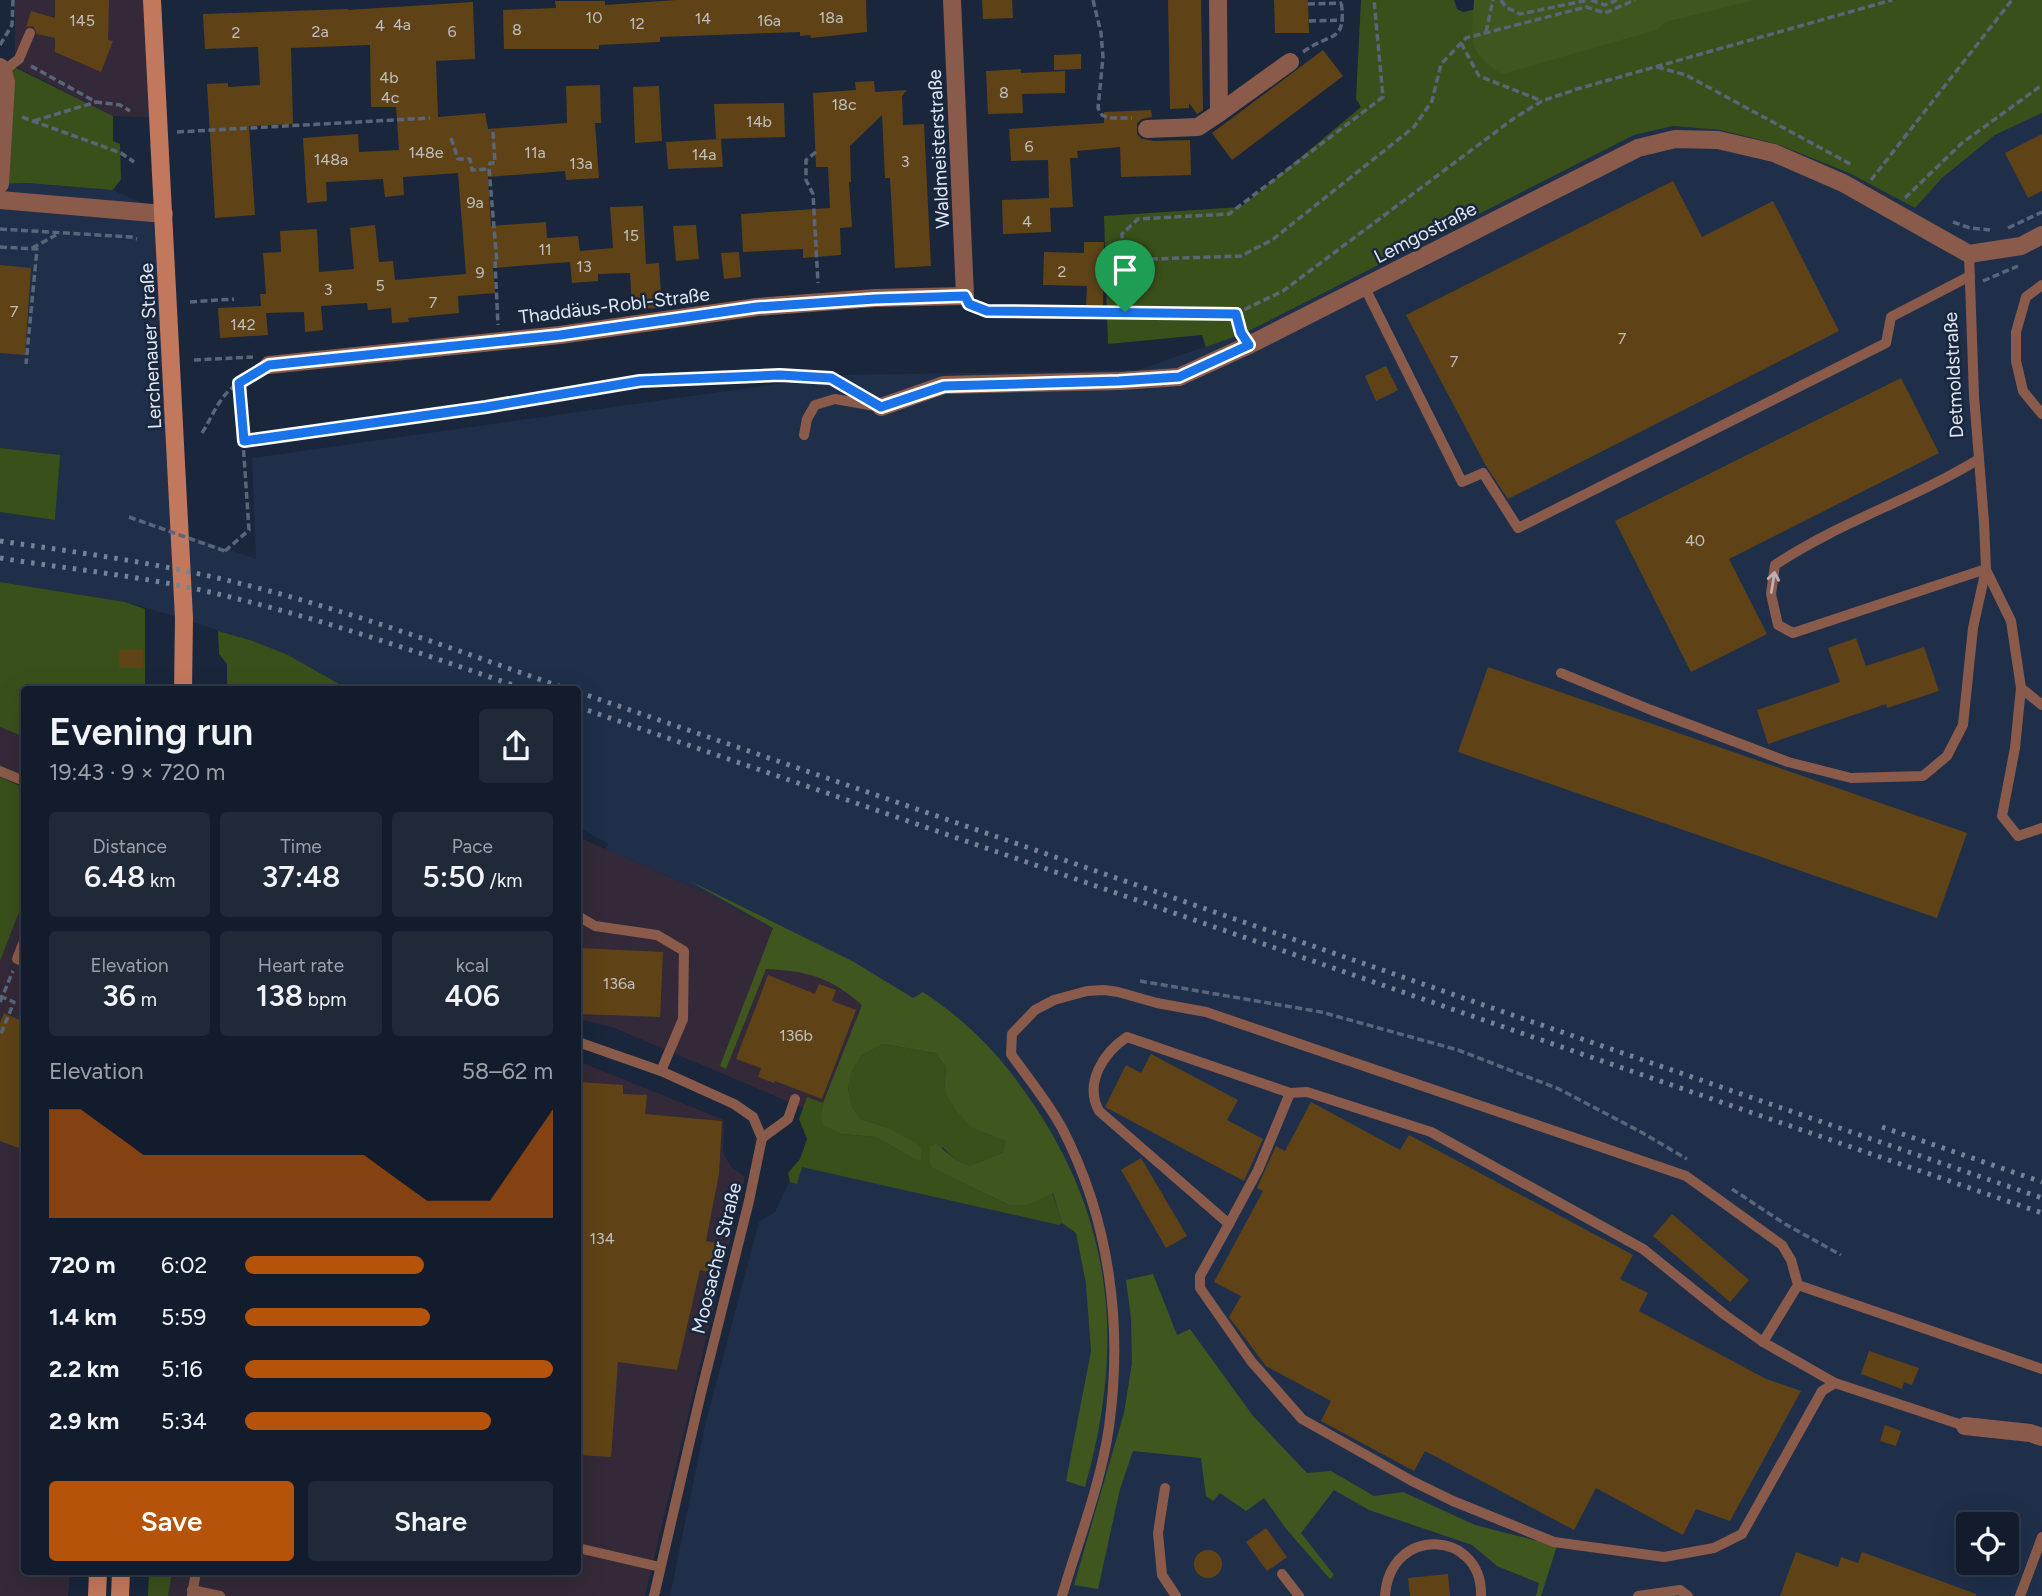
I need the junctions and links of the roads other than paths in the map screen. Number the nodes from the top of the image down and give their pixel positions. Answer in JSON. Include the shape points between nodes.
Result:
{"nodes":[{"id":1,"x":152,"y":0,"type":"edge"},
{"id":2,"x":952,"y":0,"type":"edge"},
{"id":3,"x":1218,"y":0,"type":"edge"},
{"id":4,"x":30,"y":33,"type":"dead end"},
{"id":5,"x":1290,"y":62,"type":"road end"},
{"id":6,"x":2,"y":69,"type":"edge"},
{"id":7,"x":1219,"y":113,"type":"junction"},
{"id":8,"x":1147,"y":129,"type":"road end"},
{"id":9,"x":0,"y":184,"type":"edge"},
{"id":10,"x":0,"y":200,"type":"edge"},
{"id":11,"x":164,"y":214,"type":"junction"},
{"id":12,"x":2042,"y":235,"type":"edge"},
{"id":13,"x":1969,"y":254,"type":"junction"},
{"id":14,"x":1970,"y":281,"type":"junction"},
{"id":15,"x":2042,"y":285,"type":"edge"},
{"id":16,"x":1364,"y":286,"type":"junction"},
{"id":17,"x":965,"y":296,"type":"joint"},
{"id":18,"x":262,"y":361,"type":"road end"},
{"id":19,"x":881,"y":407,"type":"joint"},
{"id":20,"x":2042,"y":414,"type":"edge"},
{"id":21,"x":804,"y":435,"type":"dead end"},
{"id":22,"x":1979,"y":459,"type":"junction"},
{"id":23,"x":1986,"y":569,"type":"junction"},
{"id":24,"x":1561,"y":673,"type":"dead end"},
{"id":25,"x":183,"y":686,"type":"edge"},
{"id":26,"x":2021,"y":688,"type":"junction"},
{"id":27,"x":2042,"y":705,"type":"edge"},
{"id":28,"x":0,"y":771,"type":"edge"},
{"id":29,"x":21,"y":780,"type":"edge"},
{"id":30,"x":2042,"y":828,"type":"edge"},
{"id":31,"x":581,"y":918,"type":"edge"},
{"id":32,"x":581,"y":1043,"type":"edge"},
{"id":33,"x":662,"y":1071,"type":"junction"},
{"id":34,"x":1290,"y":1093,"type":"junction"},
{"id":35,"x":796,"y":1099,"type":"dead end"},
{"id":36,"x":762,"y":1138,"type":"junction"},
{"id":37,"x":1228,"y":1224,"type":"junction"},
{"id":38,"x":1798,"y":1284,"type":"junction"},
{"id":39,"x":1763,"y":1342,"type":"junction"},
{"id":40,"x":2042,"y":1369,"type":"edge"},
{"id":41,"x":1835,"y":1383,"type":"junction"},
{"id":42,"x":1965,"y":1426,"type":"joint"},
{"id":43,"x":2042,"y":1437,"type":"edge"},
{"id":44,"x":1165,"y":1488,"type":"dead end"},
{"id":45,"x":2042,"y":1537,"type":"edge"},
{"id":46,"x":581,"y":1549,"type":"edge"},
{"id":47,"x":660,"y":1567,"type":"junction"},
{"id":48,"x":1282,"y":1574,"type":"dead end"},
{"id":49,"x":99,"y":1575,"type":"edge"},
{"id":50,"x":121,"y":1575,"type":"edge"},
{"id":51,"x":195,"y":1575,"type":"edge"},
{"id":52,"x":192,"y":1593,"type":"edge"},
{"id":53,"x":1645,"y":1595,"type":"edge"},
{"id":54,"x":97,"y":1596,"type":"edge"},
{"id":55,"x":120,"y":1596,"type":"edge"},
{"id":56,"x":220,"y":1596,"type":"edge"},
{"id":57,"x":654,"y":1596,"type":"edge"},
{"id":58,"x":1062,"y":1596,"type":"edge"},
{"id":59,"x":1176,"y":1596,"type":"edge"},
{"id":60,"x":1299,"y":1596,"type":"edge"},
{"id":61,"x":1385,"y":1596,"type":"edge"},
{"id":62,"x":1481,"y":1596,"type":"edge"},
{"id":63,"x":1688,"y":1596,"type":"edge"},
{"id":64,"x":2020,"y":1596,"type":"edge"}],
"edges":[{"from":1,"to":11,"type":"main road","name":"Lerchenauer Straße"},
{"from":2,"to":17,"type":"street","name":"Waldmeisterstraße"},
{"from":3,"to":7,"type":"street"},
{"from":4,"to":6,"type":"lane","via":[[19,59]]},
{"from":5,"to":7,"type":"street"},
{"from":6,"to":9,"type":"street","via":[[6,82]]},
{"from":7,"to":8,"type":"street","via":[[1198,127]]},
{"from":10,"to":11,"type":"street"},
{"from":11,"to":25,"type":"main road","name":"Lerchenauer Straße"},
{"from":12,"to":13,"type":"street","via":[[2021,246]]},
{"from":13,"to":14,"type":"lane","name":"Detmoldstraße"},
{"from":13,"to":16,"type":"street","name":"Lemgostraße","via":[[1843,183],[1774,153],[1718,140],[1675,139],[1638,148]]},
{"from":14,"to":16,"type":"lane","via":[[1891,317],[1886,343],[1518,528],[1483,473],[1462,482]]},
{"from":14,"to":22,"type":"lane","name":"Detmoldstraße"},
{"from":15,"to":20,"type":"lane","via":[[2026,297],[2016,332],[2016,362],[2024,391]]},
{"from":16,"to":19,"type":"street","name":"Lemgostraße","via":[[1179,377],[944,386]]},
{"from":17,"to":18,"type":"street","name":"Thaddäus-Robl-Straße","via":[[757,307],[560,335]]},
{"from":19,"to":21,"type":"lane","via":[[835,398],[815,405]]},
{"from":22,"to":23,"type":"lane","name":"Detmoldstraße"},
{"from":23,"to":22,"type":"lane","one_way":true,"via":[[1793,633],[1778,625],[1771,594],[1775,565],[1799,549]]},
{"from":23,"to":24,"type":"lane","via":[[1973,628],[1962,725],[1947,756],[1923,776],[1851,778],[1788,762]]},
{"from":23,"to":26,"type":"lane","via":[[2011,621]]},
{"from":26,"to":27,"type":"lane"},
{"from":26,"to":30,"type":"lane","via":[[2001,816],[2018,836]]},
{"from":28,"to":29,"type":"lane"},
{"from":31,"to":33,"type":"lane","via":[[595,926],[657,935],[684,951],[683,1019]]},
{"from":32,"to":33,"type":"lane"},
{"from":33,"to":36,"type":"lane","via":[[753,1116]]},
{"from":34,"to":37,"type":"lane","via":[[1258,1170]]},
{"from":34,"to":37,"type":"lane","via":[[1127,1037],[1102,1063],[1092,1086],[1099,1111]]},
{"from":34,"to":39,"type":"lane","via":[[1307,1091],[1431,1132],[1643,1249]]},
{"from":35,"to":36,"type":"lane","via":[[788,1119]]},
{"from":36,"to":47,"type":"lane","name":"Moosacher Straße"},
{"from":37,"to":41,"type":"lane","via":[[1200,1276],[1200,1288],[1251,1361],[1302,1419],[1412,1481],[1554,1542],[1664,1557],[1714,1548],[1742,1534],[1822,1391]]},
{"from":38,"to":39,"type":"lane"},
{"from":38,"to":40,"type":"lane"},
{"from":38,"to":58,"type":"lane","via":[[1782,1245],[1686,1175],[1206,1012],[1104,990],[1049,1002],[1017,1028],[1010,1042],[1011,1054],[1061,1127],[1087,1185],[1103,1237],[1114,1305],[1115,1350],[1108,1429]]},
{"from":39,"to":41,"type":"lane"},
{"from":41,"to":42,"type":"lane"},
{"from":42,"to":43,"type":"street"},
{"from":44,"to":59,"type":"lane","via":[[1158,1533],[1162,1575]]},
{"from":45,"to":64,"type":"lane"},
{"from":46,"to":47,"type":"lane"},
{"from":47,"to":57,"type":"lane","name":"Moosacher Straße"},
{"from":48,"to":60,"type":"lane"},
{"from":49,"to":54,"type":"main road"},
{"from":50,"to":55,"type":"main road"},
{"from":51,"to":52,"type":"lane"},
{"from":52,"to":56,"type":"lane"},
{"from":53,"to":63,"type":"lane","via":[[1680,1590]]},
{"from":61,"to":62,"type":"lane","via":[[1386,1581],[1404,1554],[1435,1544],[1465,1556],[1476,1569]]}]}
